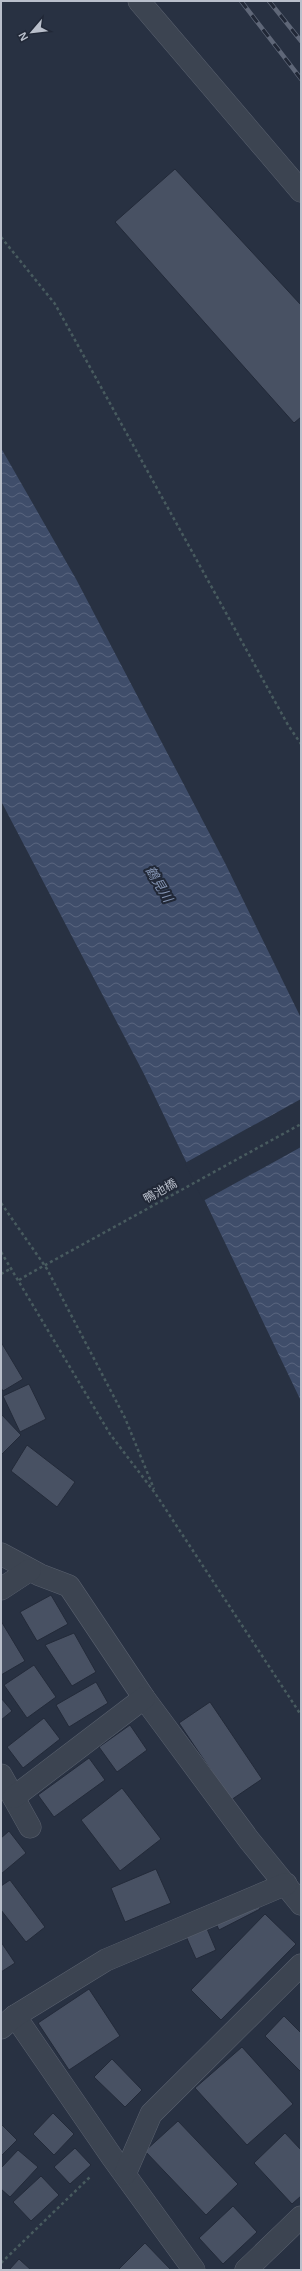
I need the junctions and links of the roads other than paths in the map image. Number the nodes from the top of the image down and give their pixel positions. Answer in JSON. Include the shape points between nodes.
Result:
{"nodes":[{"id":1,"x":139,"y":1,"type":"edge"},
{"id":2,"x":301,"y":192,"type":"edge"},
{"id":3,"x":1,"y":1554,"type":"edge"},
{"id":4,"x":30,"y":1570,"type":"junction"},
{"id":5,"x":1,"y":1589,"type":"edge"},
{"id":6,"x":144,"y":1698,"type":"junction"},
{"id":7,"x":1,"y":1775,"type":"edge"},
{"id":8,"x":14,"y":1797,"type":"junction"},
{"id":9,"x":30,"y":1827,"type":"dead end"},
{"id":10,"x":286,"y":1884,"type":"junction"},
{"id":11,"x":301,"y":1904,"type":"edge"},
{"id":12,"x":301,"y":1965,"type":"edge"},
{"id":13,"x":7,"y":2018,"type":"edge"},
{"id":14,"x":125,"y":2174,"type":"junction"},
{"id":15,"x":301,"y":2217,"type":"edge"},
{"id":16,"x":194,"y":2270,"type":"edge"},
{"id":17,"x":246,"y":2270,"type":"edge"}],
"edges":[{"from":1,"to":2,"type":"street"},
{"from":3,"to":4,"type":"street"},
{"from":4,"to":5,"type":"street"},
{"from":4,"to":6,"type":"street","via":[[69,1586]]},
{"from":6,"to":8,"type":"street"},
{"from":6,"to":10,"type":"street","via":[[249,1840]]},
{"from":7,"to":8,"type":"street"},
{"from":8,"to":9,"type":"street"},
{"from":10,"to":11,"type":"street"},
{"from":10,"to":13,"type":"street","via":[[106,1960]]},
{"from":12,"to":14,"type":"street","via":[[151,2114]]},
{"from":13,"to":14,"type":"street"},
{"from":14,"to":16,"type":"street"},
{"from":15,"to":17,"type":"street"}]}
